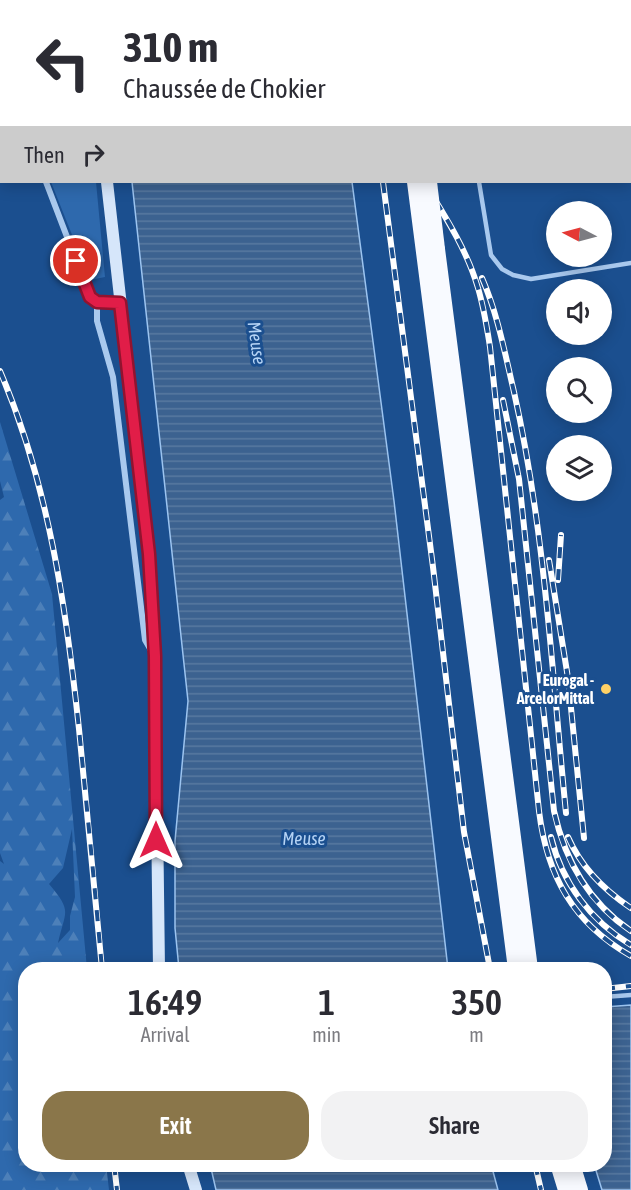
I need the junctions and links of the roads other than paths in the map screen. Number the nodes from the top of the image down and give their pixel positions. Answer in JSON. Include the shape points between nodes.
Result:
{"nodes":[{"id":1,"x":46,"y":183,"type":"edge"},
{"id":2,"x":107,"y":183,"type":"edge"},
{"id":3,"x":415,"y":183,"type":"edge"},
{"id":4,"x":429,"y":183,"type":"edge"},
{"id":5,"x":479,"y":183,"type":"edge"},
{"id":6,"x":631,"y":263,"type":"edge"},
{"id":7,"x":97,"y":302,"type":"junction"},
{"id":8,"x":120,"y":303,"type":"junction"},
{"id":9,"x":155,"y":656,"type":"junction"},
{"id":10,"x":159,"y":962,"type":"edge"},
{"id":11,"x":515,"y":962,"type":"edge"},
{"id":12,"x":529,"y":962,"type":"edge"},
{"id":13,"x":631,"y":995,"type":"edge"},
{"id":14,"x":612,"y":996,"type":"edge"},
{"id":15,"x":190,"y":1172,"type":"edge"},
{"id":16,"x":560,"y":1172,"type":"edge"},
{"id":17,"x":574,"y":1172,"type":"edge"},
{"id":18,"x":196,"y":1190,"type":"edge"},
{"id":19,"x":566,"y":1190,"type":"edge"},
{"id":20,"x":580,"y":1190,"type":"edge"}],
"edges":[{"from":1,"to":7,"type":"street","via":[[90,297]]},
{"from":2,"to":8,"type":"main road"},
{"from":3,"to":11,"type":"highway"},
{"from":4,"to":12,"type":"highway","bridge":true},
{"from":5,"to":6,"type":"lane","via":[[490,255],[513,275],[531,279]]},
{"from":7,"to":8,"type":"street"},
{"from":7,"to":9,"type":"street","via":[[97,321],[113,377],[145,640]]},
{"from":8,"to":9,"type":"main road","via":[[149,554]]},
{"from":9,"to":10,"type":"main road"},
{"from":13,"to":14,"type":"lane"},
{"from":15,"to":18,"type":"main road"},
{"from":16,"to":19,"type":"highway"},
{"from":17,"to":20,"type":"highway"}]}
